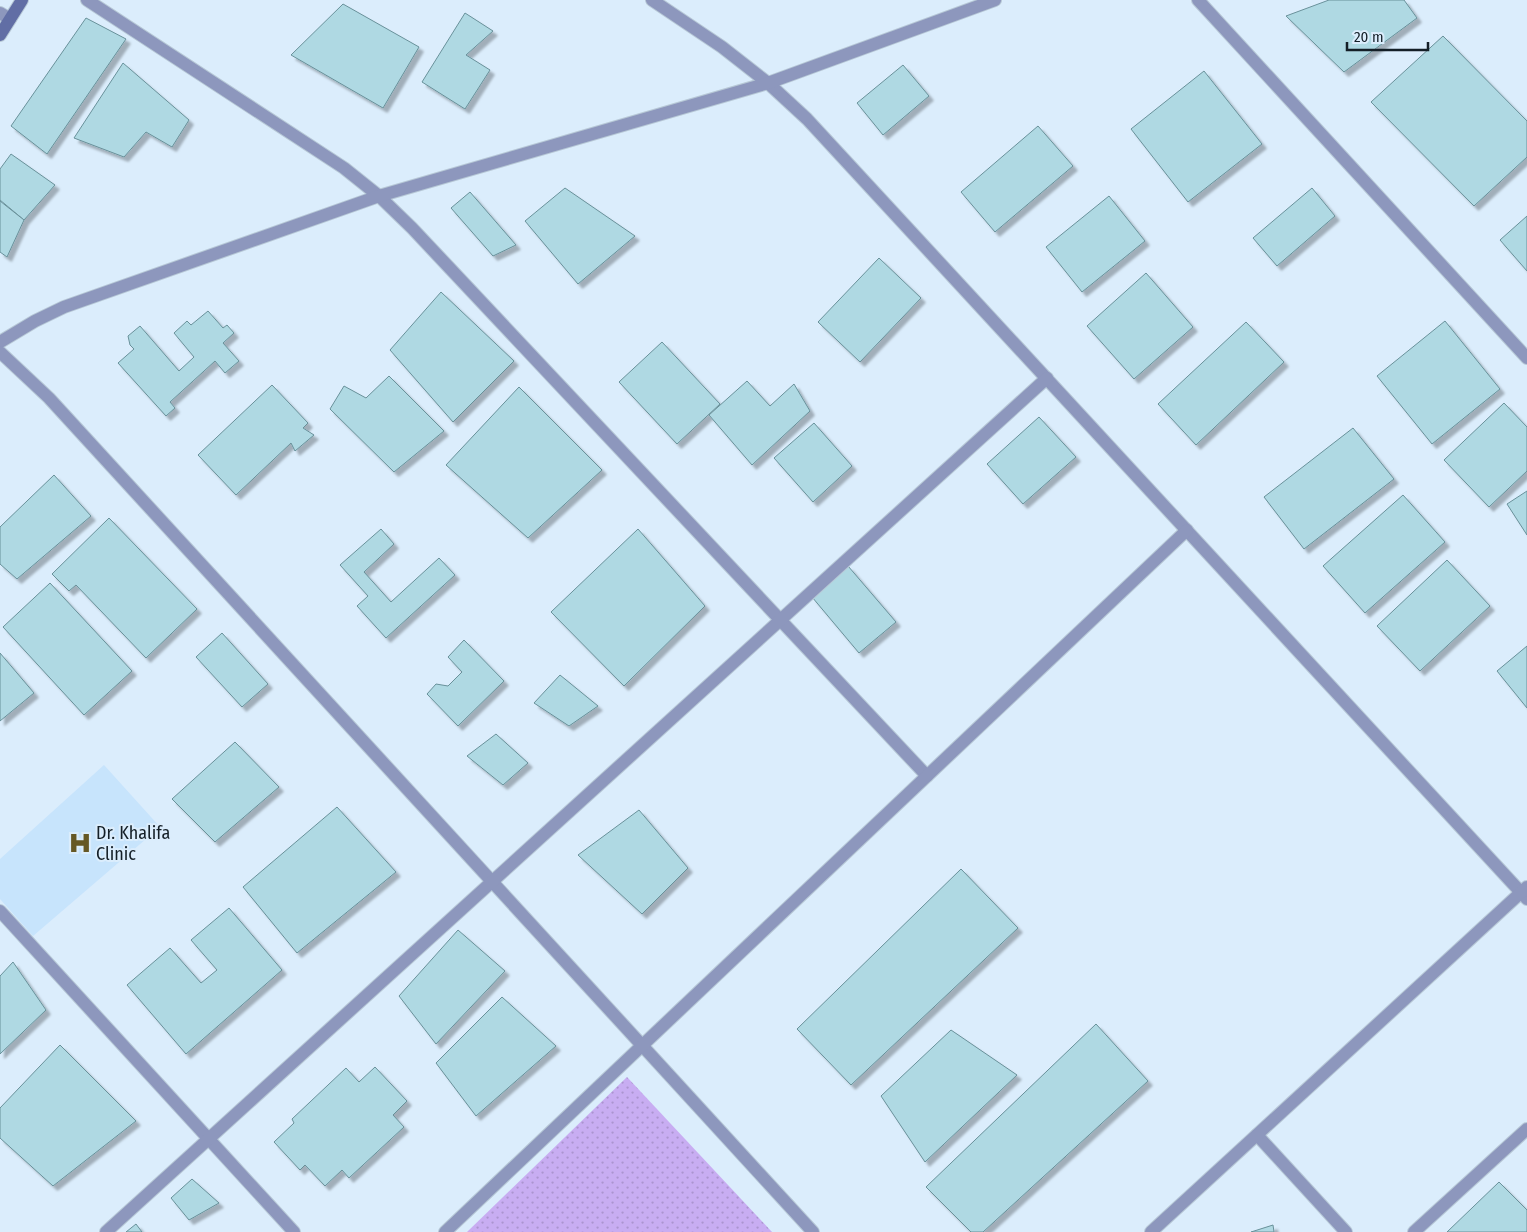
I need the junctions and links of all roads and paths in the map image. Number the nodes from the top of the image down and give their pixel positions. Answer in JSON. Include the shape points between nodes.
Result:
{"nodes":[{"id":1,"x":22,"y":0,"type":"edge"},
{"id":2,"x":87,"y":0,"type":"edge"},
{"id":3,"x":652,"y":0,"type":"edge"},
{"id":4,"x":995,"y":0,"type":"edge"},
{"id":5,"x":1198,"y":0,"type":"edge"},
{"id":6,"x":5,"y":16,"type":"edge"},
{"id":7,"x":0,"y":35,"type":"edge"},
{"id":8,"x":768,"y":83,"type":"junction"},
{"id":9,"x":379,"y":196,"type":"junction"},
{"id":10,"x":0,"y":342,"type":"edge"},
{"id":11,"x":0,"y":352,"type":"edge"},
{"id":12,"x":1527,"y":358,"type":"edge"},
{"id":13,"x":1046,"y":378,"type":"junction"},
{"id":14,"x":1187,"y":530,"type":"junction"},
{"id":15,"x":780,"y":620,"type":"junction"},
{"id":16,"x":927,"y":776,"type":"junction"},
{"id":17,"x":492,"y":881,"type":"junction"},
{"id":18,"x":1525,"y":893,"type":"edge"},
{"id":19,"x":0,"y":911,"type":"edge"},
{"id":20,"x":642,"y":1045,"type":"junction"},
{"id":21,"x":1527,"y":1129,"type":"edge"},
{"id":22,"x":1257,"y":1134,"type":"junction"},
{"id":23,"x":209,"y":1139,"type":"junction"},
{"id":24,"x":106,"y":1232,"type":"edge"},
{"id":25,"x":294,"y":1232,"type":"edge"},
{"id":26,"x":445,"y":1232,"type":"edge"},
{"id":27,"x":813,"y":1232,"type":"edge"},
{"id":28,"x":1151,"y":1232,"type":"edge"},
{"id":29,"x":1346,"y":1232,"type":"edge"},
{"id":30,"x":1414,"y":1232,"type":"edge"}],
"edges":[{"from":1,"to":6,"type":"main road"},
{"from":2,"to":9,"type":"street","via":[[344,168]]},
{"from":3,"to":8,"type":"street","via":[[722,47]]},
{"from":4,"to":8,"type":"street"},
{"from":5,"to":12,"type":"street"},
{"from":6,"to":7,"type":"main road"},
{"from":8,"to":9,"type":"street"},
{"from":8,"to":13,"type":"street","via":[[807,119]]},
{"from":9,"to":10,"type":"street","via":[[64,307]]},
{"from":9,"to":15,"type":"street"},
{"from":11,"to":17,"type":"street","via":[[56,405]]},
{"from":13,"to":14,"type":"street"},
{"from":13,"to":15,"type":"street"},
{"from":14,"to":16,"type":"street"},
{"from":14,"to":18,"type":"street"},
{"from":15,"to":16,"type":"street"},
{"from":15,"to":17,"type":"street"},
{"from":16,"to":20,"type":"street"},
{"from":17,"to":20,"type":"street"},
{"from":17,"to":23,"type":"street"},
{"from":18,"to":22,"type":"street"},
{"from":19,"to":23,"type":"street"},
{"from":20,"to":26,"type":"street"},
{"from":20,"to":27,"type":"street"},
{"from":21,"to":30,"type":"street"},
{"from":22,"to":28,"type":"street"},
{"from":22,"to":29,"type":"street"},
{"from":23,"to":24,"type":"street"},
{"from":23,"to":25,"type":"street"}]}
